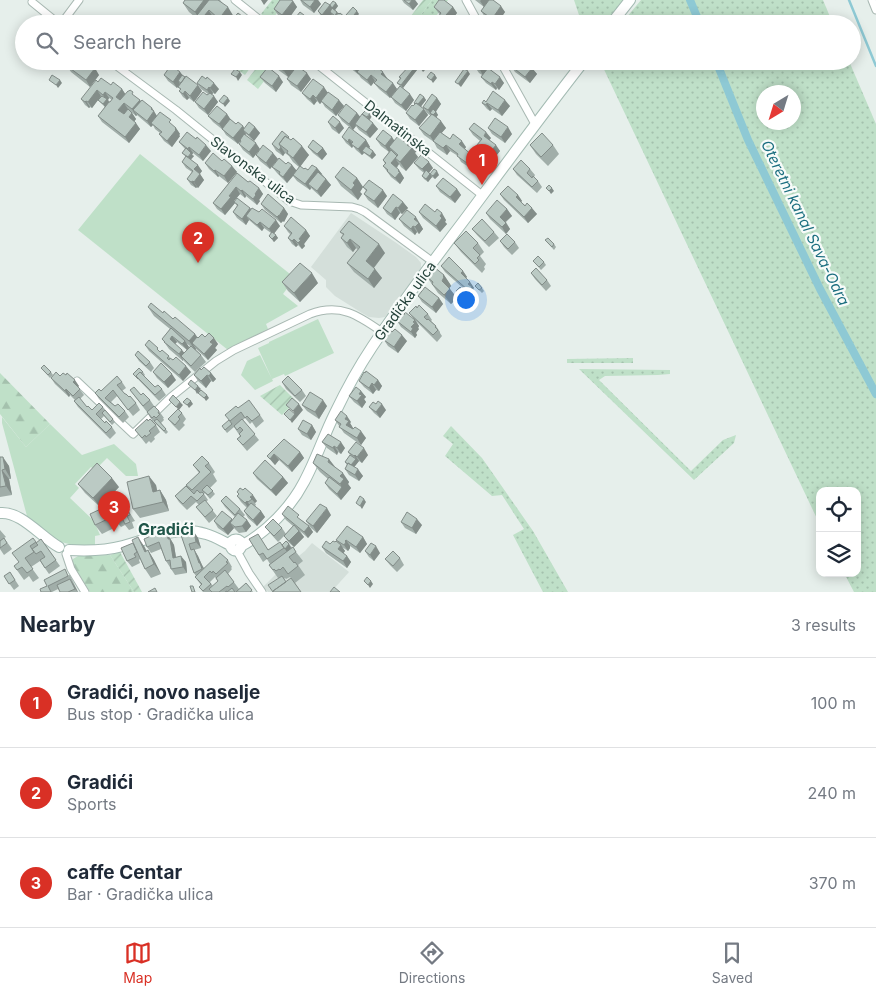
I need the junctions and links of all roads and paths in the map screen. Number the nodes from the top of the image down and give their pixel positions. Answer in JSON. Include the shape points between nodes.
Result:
{"nodes":[{"id":1,"x":79,"y":0,"type":"edge"},
{"id":2,"x":235,"y":0,"type":"edge"},
{"id":3,"x":466,"y":0,"type":"edge"},
{"id":4,"x":630,"y":0,"type":"edge"},
{"id":5,"x":872,"y":0,"type":"edge"},
{"id":6,"x":32,"y":2,"type":"dead end"},
{"id":7,"x":876,"y":10,"type":"edge"},
{"id":8,"x":49,"y":15,"type":"edge"},
{"id":9,"x":67,"y":15,"type":"edge"},
{"id":10,"x":254,"y":15,"type":"edge"},
{"id":11,"x":474,"y":15,"type":"edge"},
{"id":12,"x":618,"y":15,"type":"edge"},
{"id":13,"x":122,"y":70,"type":"edge"},
{"id":14,"x":324,"y":70,"type":"edge"},
{"id":15,"x":505,"y":70,"type":"edge"},
{"id":16,"x":577,"y":70,"type":"edge"},
{"id":17,"x":535,"y":124,"type":"junction"},
{"id":18,"x":482,"y":195,"type":"junction"},
{"id":19,"x":433,"y":262,"type":"junction"},
{"id":20,"x":382,"y":332,"type":"junction"},
{"id":21,"x":77,"y":381,"type":"edge"},
{"id":22,"x":0,"y":514,"type":"edge"},
{"id":23,"x":236,"y":547,"type":"junction"},
{"id":24,"x":65,"y":550,"type":"junction"},
{"id":25,"x":86,"y":592,"type":"edge"},
{"id":26,"x":262,"y":592,"type":"edge"}],
"edges":[{"from":1,"to":9,"type":"street"},
{"from":2,"to":10,"type":"street"},
{"from":3,"to":11,"type":"street"},
{"from":4,"to":12,"type":"street"},
{"from":5,"to":7,"type":"street"},
{"from":6,"to":8,"type":"street"},
{"from":13,"to":19,"type":"street","name":"Slavonska ulica","via":[[289,201],[301,205],[359,209]]},
{"from":14,"to":18,"type":"street","name":"Dalmatinska"},
{"from":15,"to":17,"type":"street"},
{"from":16,"to":17,"type":"street","name":"Gradička ulica"},
{"from":17,"to":18,"type":"street","name":"Gradička ulica"},
{"from":18,"to":19,"type":"street","name":"Gradička ulica"},
{"from":19,"to":20,"type":"street","name":"Gradička ulica"},
{"from":20,"to":21,"type":"street","via":[[339,309],[310,314],[216,361],[171,397],[133,434]]},
{"from":20,"to":23,"type":"street","name":"Gradička ulica","via":[[352,380],[301,488],[257,536]]},
{"from":22,"to":24,"type":"street","via":[[19,517]]},
{"from":23,"to":24,"type":"street","via":[[206,534],[179,531],[114,548]]},
{"from":23,"to":26,"type":"street","via":[[248,573]]},
{"from":24,"to":25,"type":"street","via":[[71,569]]}]}
